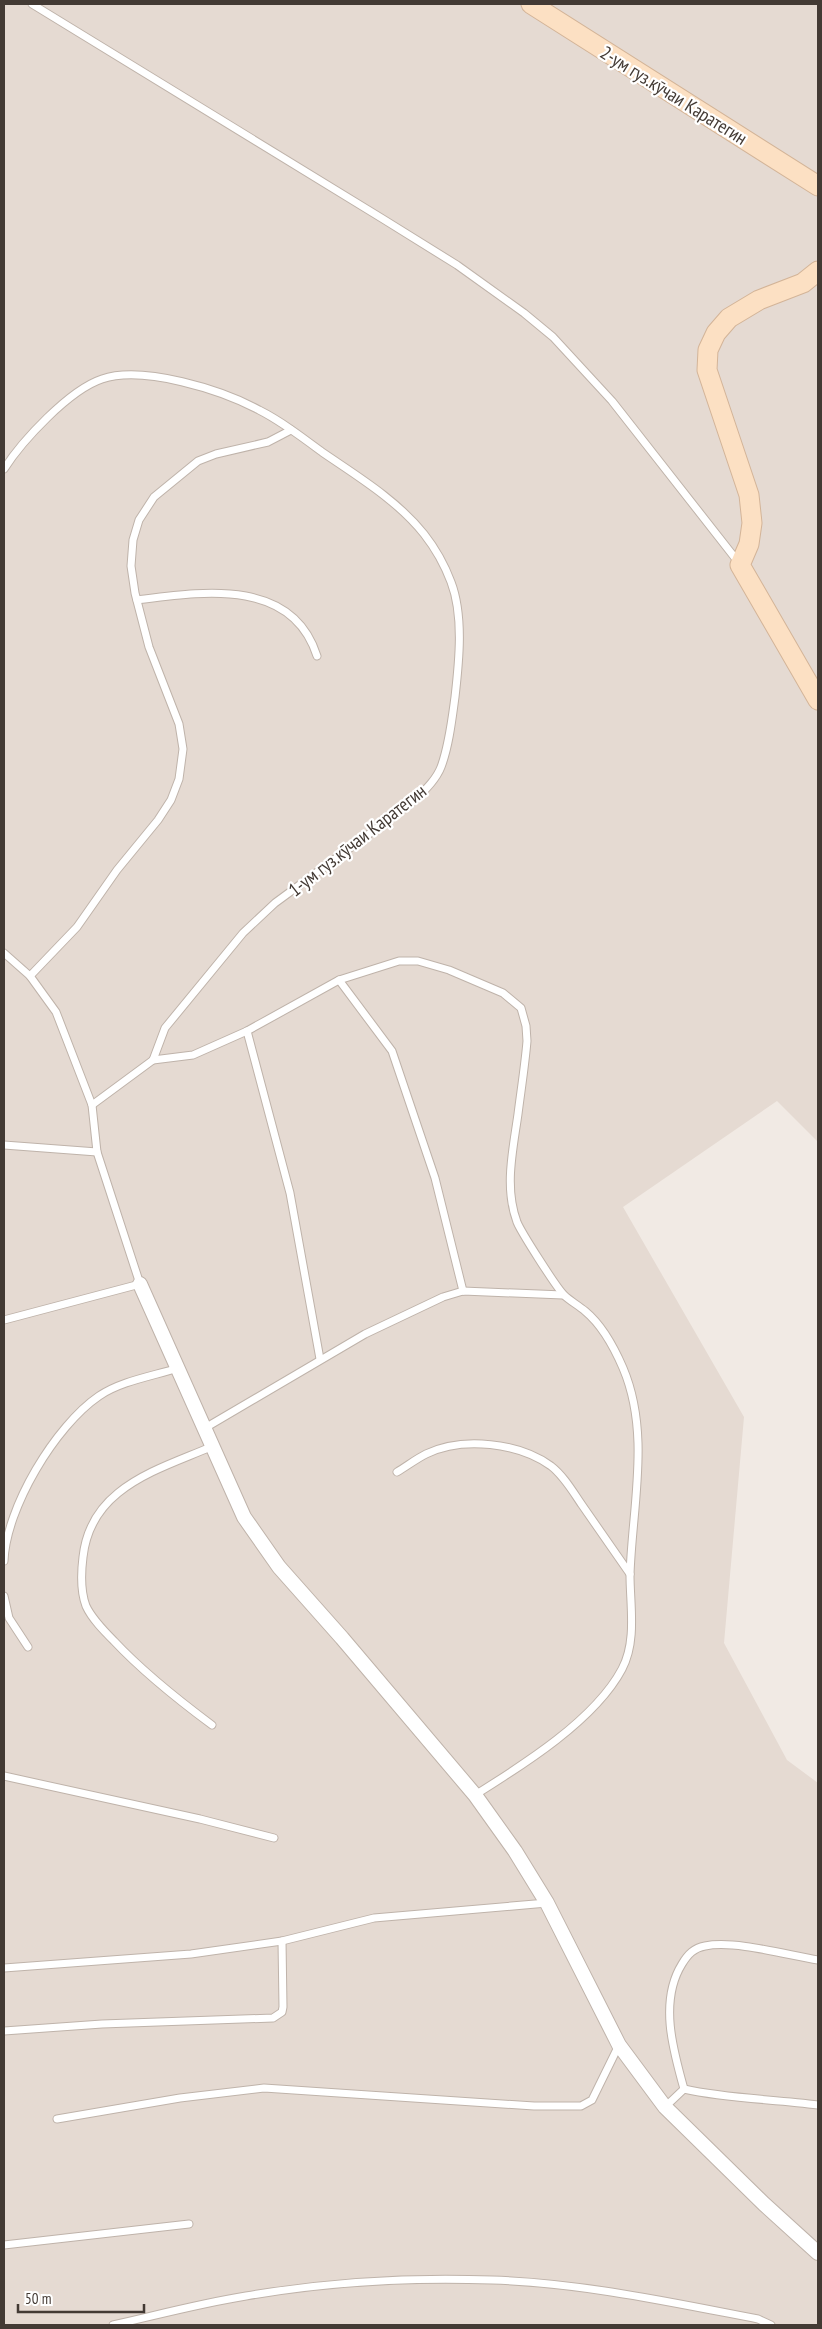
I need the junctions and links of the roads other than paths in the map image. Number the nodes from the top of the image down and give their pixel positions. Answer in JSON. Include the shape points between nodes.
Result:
{"nodes":[{"id":1,"x":32,"y":4,"type":"edge"},
{"id":2,"x":530,"y":4,"type":"edge"},
{"id":3,"x":818,"y":186,"type":"edge"},
{"id":4,"x":818,"y":271,"type":"edge"},
{"id":5,"x":291,"y":430,"type":"junction"},
{"id":6,"x":4,"y":470,"type":"edge"},
{"id":7,"x":740,"y":565,"type":"junction"},
{"id":8,"x":137,"y":600,"type":"junction"},
{"id":9,"x":317,"y":656,"type":"dead end"},
{"id":10,"x":818,"y":700,"type":"edge"},
{"id":11,"x":4,"y":952,"type":"edge"},
{"id":12,"x":30,"y":976,"type":"junction"},
{"id":13,"x":339,"y":980,"type":"junction"},
{"id":14,"x":247,"y":1031,"type":"junction"},
{"id":15,"x":152,"y":1060,"type":"junction"},
{"id":16,"x":92,"y":1105,"type":"junction"},
{"id":17,"x":4,"y":1145,"type":"edge"},
{"id":18,"x":97,"y":1152,"type":"junction"},
{"id":19,"x":140,"y":1284,"type":"junction"},
{"id":20,"x":464,"y":1291,"type":"junction"},
{"id":21,"x":563,"y":1295,"type":"junction"},
{"id":22,"x":4,"y":1320,"type":"edge"},
{"id":23,"x":320,"y":1360,"type":"junction"},
{"id":24,"x":178,"y":1368,"type":"junction"},
{"id":25,"x":205,"y":1428,"type":"junction"},
{"id":26,"x":213,"y":1446,"type":"junction"},
{"id":27,"x":397,"y":1472,"type":"dead end"},
{"id":28,"x":4,"y":1561,"type":"edge"},
{"id":29,"x":630,"y":1574,"type":"junction"},
{"id":30,"x":4,"y":1596,"type":"edge"},
{"id":31,"x":28,"y":1647,"type":"dead end"},
{"id":32,"x":212,"y":1725,"type":"dead end"},
{"id":33,"x":4,"y":1776,"type":"edge"},
{"id":34,"x":474,"y":1795,"type":"junction"},
{"id":35,"x":274,"y":1838,"type":"dead end"},
{"id":36,"x":547,"y":1903,"type":"junction"},
{"id":37,"x":282,"y":1941,"type":"junction"},
{"id":38,"x":818,"y":1960,"type":"edge"},
{"id":39,"x":4,"y":1968,"type":"edge"},
{"id":40,"x":4,"y":2031,"type":"edge"},
{"id":41,"x":619,"y":2045,"type":"junction"},
{"id":42,"x":684,"y":2090,"type":"junction"},
{"id":43,"x":818,"y":2106,"type":"edge"},
{"id":44,"x":665,"y":2107,"type":"junction"},
{"id":45,"x":57,"y":2119,"type":"dead end"},
{"id":46,"x":189,"y":2224,"type":"dead end"},
{"id":47,"x":4,"y":2245,"type":"edge"},
{"id":48,"x":818,"y":2253,"type":"edge"},
{"id":49,"x":113,"y":2325,"type":"edge"},
{"id":50,"x":771,"y":2325,"type":"edge"}],
"edges":[{"from":1,"to":7,"type":"lane","via":[[400,229],[524,313],[553,337],[612,402]]},
{"from":2,"to":3,"type":"street","name":"2-ум гуз.кӯчаи Каратегин"},
{"from":4,"to":7,"type":"street","via":[[804,284],[759,300],[729,318],[716,333],[708,350],[706,370],[749,495],[752,523],[749,544]]},
{"from":5,"to":6,"type":"lane","name":"1-ум гуз.кӯчаи Каратегин","via":[[259,409],[208,390],[160,377],[127,374],[102,379],[78,392],[40,426]]},
{"from":5,"to":8,"type":"lane","via":[[268,442],[198,461],[154,497],[132,540],[131,566]]},
{"from":5,"to":15,"type":"lane","name":"1-ум гуз.кӯчаи Каратегин","via":[[391,501],[424,534],[441,561],[452,584],[459,628],[459,660],[447,742],[441,768],[414,801],[275,903],[243,933],[165,1028]]},
{"from":7,"to":10,"type":"street"},
{"from":8,"to":9,"type":"lane","via":[[208,592],[269,604],[303,626]]},
{"from":8,"to":12,"type":"lane","via":[[149,647],[179,724],[183,749],[179,779],[158,820],[117,870],[77,927]]},
{"from":11,"to":12,"type":"lane"},
{"from":12,"to":16,"type":"lane","via":[[56,1012]]},
{"from":13,"to":14,"type":"lane"},
{"from":13,"to":20,"type":"lane","via":[[392,1051],[435,1178]]},
{"from":13,"to":21,"type":"lane","via":[[399,961],[418,961],[488,985],[503,992],[521,1008],[526,1041],[509,1182],[517,1223]]},
{"from":14,"to":15,"type":"lane","via":[[193,1055]]},
{"from":14,"to":23,"type":"lane","via":[[290,1193]]},
{"from":15,"to":16,"type":"lane"},
{"from":16,"to":18,"type":"lane"},
{"from":17,"to":18,"type":"lane"},
{"from":18,"to":19,"type":"lane"},
{"from":19,"to":22,"type":"lane"},
{"from":19,"to":24,"type":"street"},
{"from":20,"to":21,"type":"lane"},
{"from":20,"to":23,"type":"lane","via":[[418,1308]]},
{"from":21,"to":29,"type":"lane","via":[[602,1329],[624,1369],[638,1439],[638,1487]]},
{"from":23,"to":25,"type":"lane"},
{"from":24,"to":25,"type":"street"},
{"from":24,"to":28,"type":"lane","via":[[107,1392],[77,1415],[59,1436],[25,1489],[16,1508]]},
{"from":25,"to":26,"type":"street"},
{"from":26,"to":32,"type":"lane","via":[[137,1479],[117,1493],[94,1517],[84,1540],[81,1588],[86,1606],[127,1655],[180,1702]]},
{"from":26,"to":34,"type":"street","via":[[244,1517],[279,1567]]},
{"from":27,"to":29,"type":"lane","via":[[426,1454],[459,1445],[483,1444],[533,1456],[552,1467],[567,1483]]},
{"from":29,"to":34,"type":"lane","via":[[630,1644],[622,1670],[610,1688],[582,1720]]},
{"from":30,"to":31,"type":"lane","via":[[9,1618]]},
{"from":33,"to":35,"type":"lane"},
{"from":34,"to":36,"type":"street","via":[[515,1851]]},
{"from":36,"to":37,"type":"lane","via":[[374,1918]]},
{"from":36,"to":41,"type":"street"},
{"from":37,"to":39,"type":"lane","via":[[191,1954]]},
{"from":37,"to":40,"type":"lane","via":[[283,2007],[282,2012],[273,2018]]},
{"from":38,"to":42,"type":"lane","via":[[724,1945],[695,1948],[676,1974],[670,1990],[677,2064]]},
{"from":41,"to":44,"type":"street"},
{"from":41,"to":45,"type":"lane","via":[[592,2100],[581,2106],[264,2088],[180,2098]]},
{"from":42,"to":43,"type":"lane"},
{"from":42,"to":44,"type":"lane"},
{"from":44,"to":48,"type":"street"},
{"from":46,"to":47,"type":"lane"},
{"from":49,"to":50,"type":"lane","via":[[245,2296],[304,2288],[421,2280],[493,2280],[620,2292],[758,2319]]}]}
